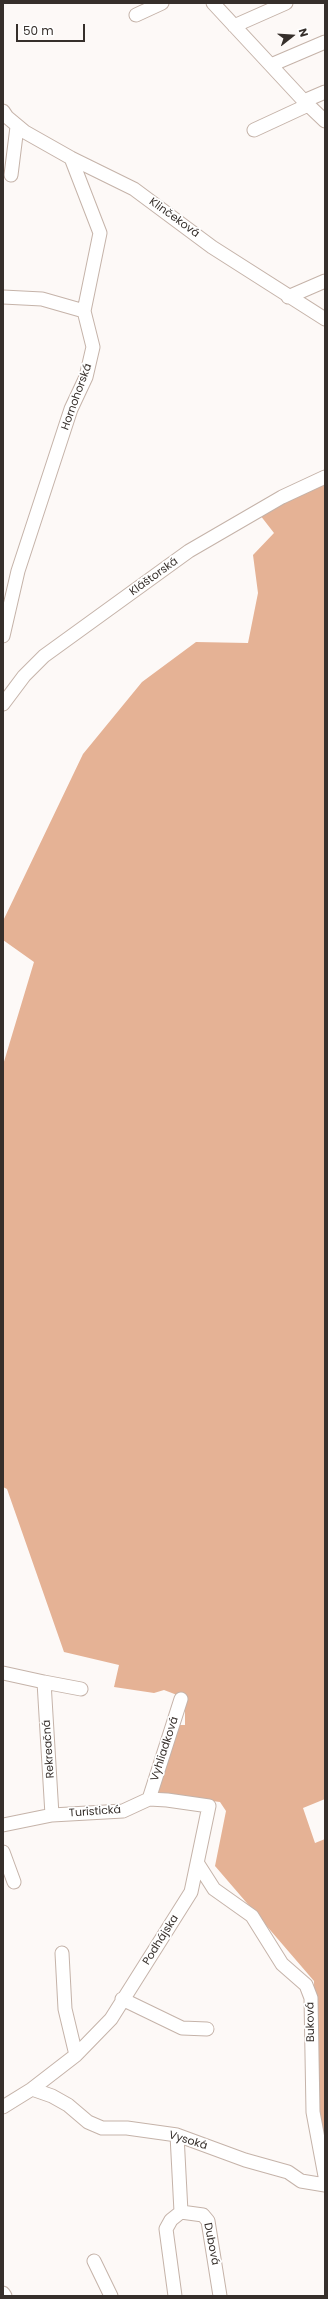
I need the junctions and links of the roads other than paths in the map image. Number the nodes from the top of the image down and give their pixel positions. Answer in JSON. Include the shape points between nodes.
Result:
{"nodes":[{"id":1,"x":162,"y":3,"type":"edge"},
{"id":2,"x":213,"y":3,"type":"edge"},
{"id":3,"x":286,"y":3,"type":"edge"},
{"id":4,"x":136,"y":15,"type":"dead end"},
{"id":5,"x":234,"y":26,"type":"junction"},
{"id":6,"x":325,"y":42,"type":"edge"},
{"id":7,"x":271,"y":65,"type":"junction"},
{"id":8,"x":325,"y":92,"type":"edge"},
{"id":9,"x":306,"y":103,"type":"junction"},
{"id":10,"x":3,"y":111,"type":"edge"},
{"id":11,"x":325,"y":120,"type":"edge"},
{"id":12,"x":17,"y":127,"type":"junction"},
{"id":13,"x":254,"y":130,"type":"dead end"},
{"id":14,"x":71,"y":158,"type":"junction"},
{"id":15,"x":11,"y":174,"type":"dead end"},
{"id":16,"x":325,"y":280,"type":"edge"},
{"id":17,"x":288,"y":296,"type":"junction"},
{"id":18,"x":3,"y":297,"type":"edge"},
{"id":19,"x":84,"y":311,"type":"junction"},
{"id":20,"x":325,"y":319,"type":"edge"},
{"id":21,"x":325,"y":477,"type":"edge"},
{"id":22,"x":3,"y":636,"type":"edge"},
{"id":23,"x":3,"y":704,"type":"edge"},
{"id":24,"x":3,"y":1672,"type":"edge"},
{"id":25,"x":44,"y":1682,"type":"junction"},
{"id":26,"x":80,"y":1689,"type":"dead end"},
{"id":27,"x":181,"y":1699,"type":"dead end"},
{"id":28,"x":149,"y":1799,"type":"junction"},
{"id":29,"x":210,"y":1806,"type":"joint"},
{"id":30,"x":52,"y":1815,"type":"junction"},
{"id":31,"x":3,"y":1825,"type":"edge"},
{"id":32,"x":3,"y":1852,"type":"edge"},
{"id":33,"x":198,"y":1864,"type":"junction"},
{"id":34,"x":14,"y":1882,"type":"dead end"},
{"id":35,"x":62,"y":1953,"type":"dead end"},
{"id":36,"x":122,"y":2000,"type":"junction"},
{"id":37,"x":207,"y":2029,"type":"dead end"},
{"id":38,"x":76,"y":2054,"type":"junction"},
{"id":39,"x":32,"y":2089,"type":"junction"},
{"id":40,"x":3,"y":2107,"type":"edge"},
{"id":41,"x":177,"y":2135,"type":"junction"},
{"id":42,"x":325,"y":2176,"type":"edge"},
{"id":43,"x":325,"y":2185,"type":"edge"},
{"id":44,"x":181,"y":2212,"type":"junction"},
{"id":45,"x":94,"y":2261,"type":"dead end"},
{"id":46,"x":3,"y":2293,"type":"edge"},
{"id":47,"x":5,"y":2296,"type":"edge"},
{"id":48,"x":110,"y":2296,"type":"edge"},
{"id":49,"x":175,"y":2296,"type":"edge"},
{"id":50,"x":220,"y":2296,"type":"edge"}],
"edges":[{"from":1,"to":4,"type":"street"},
{"from":2,"to":5,"type":"street"},
{"from":3,"to":5,"type":"street"},
{"from":5,"to":7,"type":"street"},
{"from":6,"to":7,"type":"street"},
{"from":7,"to":9,"type":"street"},
{"from":8,"to":9,"type":"street"},
{"from":9,"to":11,"type":"street"},
{"from":9,"to":13,"type":"street"},
{"from":10,"to":12,"type":"street","name":"Klinčeková"},
{"from":12,"to":14,"type":"street","name":"Klinčeková"},
{"from":12,"to":15,"type":"street"},
{"from":14,"to":17,"type":"street","name":"Klinčeková","via":[[134,189],[212,247]]},
{"from":14,"to":19,"type":"street","name":"Hornohorská","via":[[100,233]]},
{"from":16,"to":17,"type":"street"},
{"from":17,"to":20,"type":"street","name":"Klinčeková"},
{"from":18,"to":19,"type":"street","via":[[42,299]]},
{"from":19,"to":22,"type":"street","name":"Hornohorská","via":[[93,347],[86,377],[71,409],[18,571]]},
{"from":21,"to":23,"type":"street","name":"Kláštorská","via":[[282,497],[183,556],[44,656],[24,676]]},
{"from":24,"to":25,"type":"street"},
{"from":25,"to":26,"type":"street"},
{"from":25,"to":30,"type":"street","name":"Rekreačná"},
{"from":27,"to":28,"type":"street","name":"Vyhliadková"},
{"from":28,"to":29,"type":"street","name":"Turistická"},
{"from":28,"to":30,"type":"street","name":"Turistická","via":[[123,1811]]},
{"from":29,"to":33,"type":"street","name":"Podhájska"},
{"from":30,"to":31,"type":"street","name":"Turistická"},
{"from":32,"to":34,"type":"street"},
{"from":33,"to":36,"type":"street","name":"Podhájska","via":[[191,1892]]},
{"from":33,"to":42,"type":"street","name":"Buková","via":[[214,1889],[252,1916],[282,1964],[306,1985],[311,1998],[313,2112]]},
{"from":35,"to":38,"type":"street","via":[[65,2009]]},
{"from":36,"to":37,"type":"street","via":[[182,2028]]},
{"from":36,"to":38,"type":"street","name":"Podhájska","via":[[111,2019]]},
{"from":38,"to":39,"type":"street","name":"Podhájska"},
{"from":39,"to":40,"type":"street","name":"Podhájska"},
{"from":39,"to":41,"type":"street","name":"Vysoká","via":[[52,2096],[68,2105],[88,2122],[102,2128],[127,2128]]},
{"from":41,"to":43,"type":"street","name":"Vysoká","via":[[245,2160],[288,2172],[302,2181]]},
{"from":41,"to":44,"type":"street"},
{"from":44,"to":49,"type":"street","via":[[171,2220],[166,2229]]},
{"from":44,"to":50,"type":"street","name":"Dubová","via":[[203,2215],[208,2221]]},
{"from":45,"to":48,"type":"street"},
{"from":46,"to":47,"type":"street"}]}
